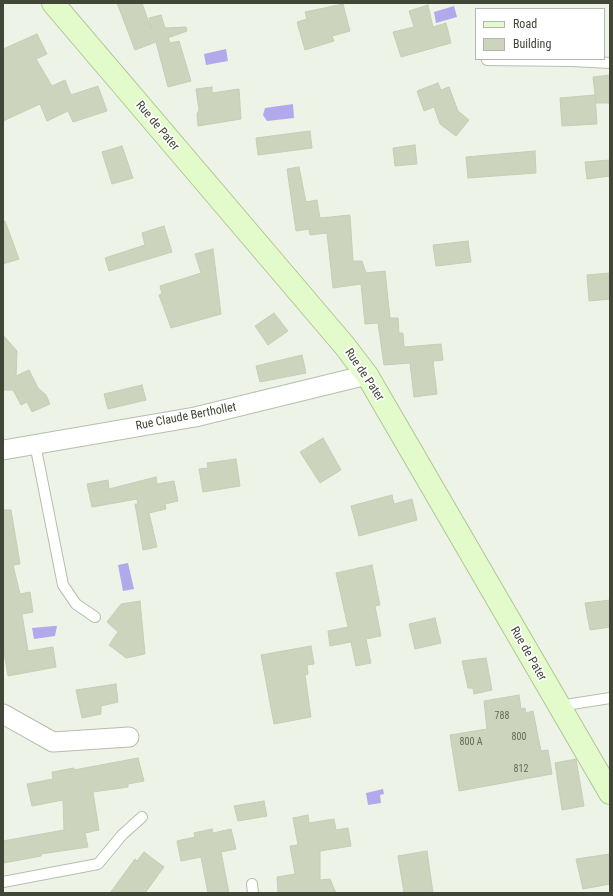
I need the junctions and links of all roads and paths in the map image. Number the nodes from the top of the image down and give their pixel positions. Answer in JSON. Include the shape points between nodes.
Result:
{"nodes":[{"id":1,"x":53,"y":3,"type":"edge"},
{"id":2,"x":487,"y":60,"type":"dead end"},
{"id":3,"x":610,"y":63,"type":"edge"},
{"id":4,"x":367,"y":375,"type":"junction"},
{"id":5,"x":36,"y":444,"type":"junction"},
{"id":6,"x":3,"y":450,"type":"edge"},
{"id":7,"x":95,"y":617,"type":"dead end"},
{"id":8,"x":610,"y":698,"type":"edge"},
{"id":9,"x":558,"y":706,"type":"junction"},
{"id":10,"x":3,"y":714,"type":"edge"},
{"id":11,"x":129,"y":736,"type":"dead end"},
{"id":12,"x":610,"y":793,"type":"edge"},
{"id":13,"x":142,"y":817,"type":"dead end"},
{"id":14,"x":3,"y":882,"type":"edge"}],
"edges":[{"from":1,"to":4,"type":"street","name":"Rue de Pater","via":[[344,344]]},
{"from":2,"to":3,"type":"lane"},
{"from":4,"to":5,"type":"street","name":"Rue Claude Berthollet","via":[[195,417]]},
{"from":4,"to":9,"type":"street","name":"Rue de Pater"},
{"from":5,"to":6,"type":"street","name":"Rue Claude Berthollet"},
{"from":5,"to":7,"type":"lane","via":[[63,585],[76,604]]},
{"from":8,"to":9,"type":"lane"},
{"from":9,"to":12,"type":"street","name":"Rue de Pater"},
{"from":10,"to":11,"type":"street","via":[[53,742]]},
{"from":13,"to":14,"type":"lane","via":[[122,835],[98,864]]}]}
